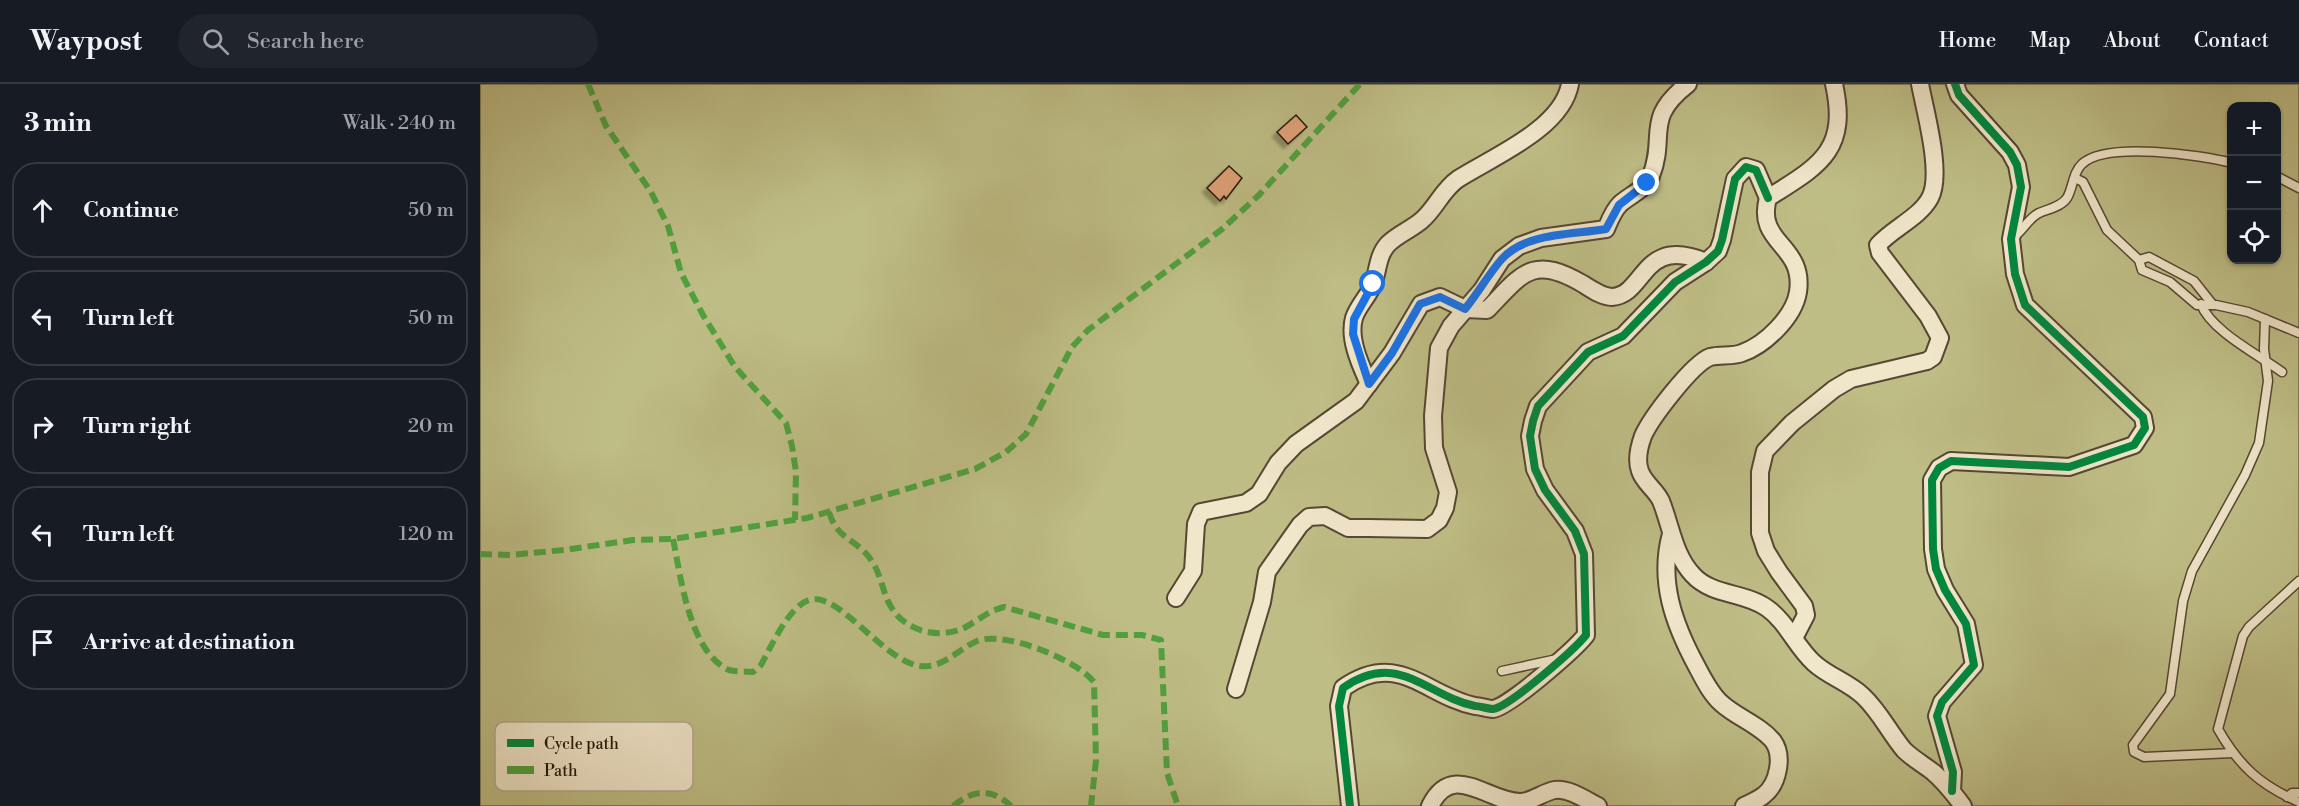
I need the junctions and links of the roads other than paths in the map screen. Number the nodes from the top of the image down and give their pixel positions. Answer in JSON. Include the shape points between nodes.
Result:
{"nodes":[{"id":1,"x":1570,"y":84,"type":"edge"},
{"id":2,"x":1688,"y":84,"type":"edge"},
{"id":3,"x":1834,"y":84,"type":"edge"},
{"id":4,"x":1920,"y":84,"type":"edge"},
{"id":5,"x":1955,"y":84,"type":"edge"},
{"id":6,"x":2227,"y":162,"type":"edge"},
{"id":7,"x":2075,"y":178,"type":"junction"},
{"id":8,"x":2281,"y":178,"type":"edge"},
{"id":9,"x":2299,"y":188,"type":"edge"},
{"id":10,"x":1767,"y":198,"type":"junction"},
{"id":11,"x":2011,"y":239,"type":"junction"},
{"id":12,"x":2139,"y":260,"type":"junction"},
{"id":13,"x":1706,"y":262,"type":"junction"},
{"id":14,"x":2200,"y":304,"type":"junction"},
{"id":15,"x":2213,"y":305,"type":"junction"},
{"id":16,"x":1465,"y":309,"type":"junction"},
{"id":17,"x":2265,"y":319,"type":"junction"},
{"id":18,"x":2299,"y":333,"type":"edge"},
{"id":19,"x":2265,"y":360,"type":"junction"},
{"id":20,"x":2282,"y":372,"type":"dead end"},
{"id":21,"x":1369,"y":384,"type":"junction"},
{"id":22,"x":1671,"y":533,"type":"junction"},
{"id":23,"x":2299,"y":581,"type":"edge"},
{"id":24,"x":1176,"y":598,"type":"dead end"},
{"id":25,"x":1794,"y":638,"type":"junction"},
{"id":26,"x":1560,"y":658,"type":"junction"},
{"id":27,"x":1502,"y":671,"type":"dead end"},
{"id":28,"x":1236,"y":689,"type":"dead end"},
{"id":29,"x":2233,"y":753,"type":"junction"},
{"id":30,"x":1952,"y":791,"type":"junction"},
{"id":31,"x":2299,"y":793,"type":"edge"},
{"id":32,"x":2287,"y":797,"type":"junction"},
{"id":33,"x":2299,"y":802,"type":"edge"},
{"id":34,"x":1350,"y":806,"type":"edge"},
{"id":35,"x":1430,"y":806,"type":"edge"},
{"id":36,"x":1598,"y":806,"type":"edge"},
{"id":37,"x":1744,"y":806,"type":"edge"},
{"id":38,"x":1963,"y":806,"type":"edge"}],
"edges":[{"from":1,"to":21,"type":"street","via":[[1569,92],[1548,120],[1521,142],[1457,180],[1422,221],[1388,244],[1354,319],[1353,334]]},
{"from":2,"to":16,"type":"street","via":[[1674,95],[1658,119],[1652,174],[1647,183],[1619,205],[1606,229],[1540,238],[1519,246],[1502,259]]},
{"from":3,"to":10,"type":"street","via":[[1838,130],[1829,150],[1811,172]]},
{"from":4,"to":25,"type":"street","via":[[1934,165],[1931,197],[1878,245],[1880,254],[1928,316],[1940,339],[1933,357],[1927,361],[1851,379],[1834,389],[1777,436],[1765,451],[1760,472],[1760,533],[1766,551],[1804,606],[1806,615]]},
{"from":5,"to":11,"type":"street","via":[[1959,95],[2017,165],[2021,187]]},
{"from":6,"to":7,"type":"lane","via":[[2200,155],[2119,152],[2094,157],[2081,165]]},
{"from":7,"to":11,"type":"lane","via":[[2066,199],[2036,214]]},
{"from":7,"to":12,"type":"lane","via":[[2083,182],[2107,230]]},
{"from":8,"to":9,"type":"lane"},
{"from":10,"to":13,"type":"street","via":[[1756,170],[1746,167],[1735,179],[1718,251]]},
{"from":10,"to":22,"type":"street","via":[[1764,212],[1768,230],[1794,262],[1798,292],[1778,327],[1755,347],[1739,354],[1710,357],[1694,368],[1644,436],[1638,456],[1640,471],[1660,499]]},
{"from":11,"to":30,"type":"street","via":[[2015,274],[2025,305],[2143,417],[2145,428],[2134,445],[2069,467],[1959,461],[1939,468],[1932,480],[1936,569],[1966,624],[1974,665],[1942,702],[1937,717],[1953,772]]},
{"from":12,"to":14,"type":"lane","via":[[2142,270],[2170,282]]},
{"from":12,"to":15,"type":"lane","via":[[2149,257],[2194,281]]},
{"from":13,"to":16,"type":"street","via":[[1676,255],[1660,258],[1647,266],[1621,295],[1610,297],[1569,276],[1544,269],[1531,270],[1518,277],[1486,310]]},
{"from":13,"to":26,"type":"street","via":[[1676,282],[1623,336],[1588,352],[1538,406],[1530,436],[1535,469],[1575,531],[1584,554],[1586,635]]},
{"from":14,"to":15,"type":"lane"},
{"from":14,"to":19,"type":"lane","via":[[2204,313]]},
{"from":15,"to":17,"type":"lane"},
{"from":16,"to":21,"type":"street","via":[[1440,297],[1420,304]]},
{"from":16,"to":28,"type":"street","via":[[1438,348],[1434,448],[1448,492],[1439,520],[1427,529],[1348,528],[1325,516],[1310,517],[1300,525],[1267,572]]},
{"from":17,"to":18,"type":"lane"},
{"from":17,"to":19,"type":"lane"},
{"from":19,"to":20,"type":"lane"},
{"from":19,"to":29,"type":"lane","via":[[2268,381],[2255,455],[2192,572],[2183,601],[2170,694],[2133,745],[2134,752],[2144,757]]},
{"from":21,"to":24,"type":"street","via":[[1341,415],[1296,444],[1259,494],[1246,504],[1201,512],[1193,571]]},
{"from":22,"to":25,"type":"street","via":[[1678,554],[1695,578],[1706,586],[1755,601],[1768,609]]},
{"from":22,"to":37,"type":"street","via":[[1666,551],[1668,589],[1678,632],[1718,701],[1764,733],[1778,753],[1774,783],[1764,795]]},
{"from":23,"to":29,"type":"lane","via":[[2243,636],[2218,729]]},
{"from":25,"to":30,"type":"street","via":[[1814,663],[1864,696],[1905,750]]},
{"from":26,"to":27,"type":"lane"},
{"from":26,"to":34,"type":"street","via":[[1508,702],[1493,709],[1465,704],[1408,675],[1374,674],[1343,688],[1339,706]]},
{"from":29,"to":32,"type":"lane","via":[[2254,778]]},
{"from":30,"to":38,"type":"street"},
{"from":31,"to":32,"type":"lane"},
{"from":32,"to":33,"type":"lane"},
{"from":35,"to":36,"type":"street","via":[[1445,788],[1458,784],[1521,802],[1556,790],[1569,792]]}]}
